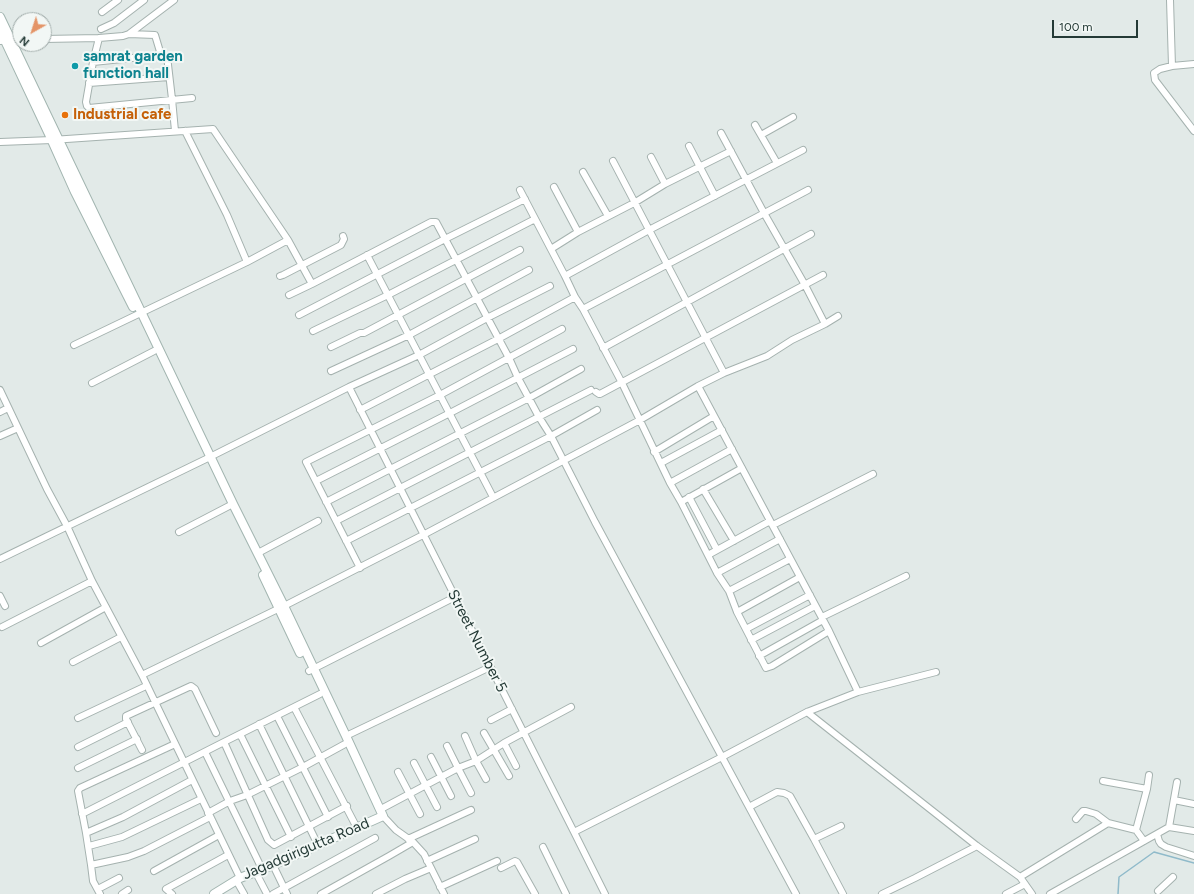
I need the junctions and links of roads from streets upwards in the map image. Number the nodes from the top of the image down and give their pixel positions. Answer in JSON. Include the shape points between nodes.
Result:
{"nodes":[{"id":1,"x":118,"y":0,"type":"edge"},
{"id":2,"x":144,"y":0,"type":"edge"},
{"id":3,"x":174,"y":0,"type":"edge"},
{"id":4,"x":1170,"y":0,"type":"edge"},
{"id":5,"x":102,"y":12,"type":"dead end"},
{"id":6,"x":0,"y":17,"type":"edge"},
{"id":7,"x":101,"y":29,"type":"dead end"},
{"id":8,"x":0,"y":30,"type":"edge"},
{"id":9,"x":129,"y":34,"type":"junction"},
{"id":10,"x":99,"y":38,"type":"junction"},
{"id":11,"x":52,"y":39,"type":"edge"},
{"id":12,"x":9,"y":40,"type":"edge"},
{"id":13,"x":161,"y":55,"type":"junction"},
{"id":14,"x":93,"y":62,"type":"junction"},
{"id":15,"x":1194,"y":64,"type":"edge"},
{"id":16,"x":1172,"y":66,"type":"junction"},
{"id":17,"x":169,"y":77,"type":"junction"},
{"id":18,"x":89,"y":83,"type":"junction"},
{"id":19,"x":192,"y":98,"type":"dead end"},
{"id":20,"x":172,"y":99,"type":"junction"},
{"id":21,"x":793,"y":117,"type":"dead end"},
{"id":22,"x":755,"y":125,"type":"dead end"},
{"id":23,"x":174,"y":131,"type":"junction"},
{"id":24,"x":184,"y":131,"type":"junction"},
{"id":25,"x":1194,"y":131,"type":"edge"},
{"id":26,"x":721,"y":133,"type":"dead end"},
{"id":27,"x":761,"y":136,"type":"junction"},
{"id":28,"x":55,"y":140,"type":"junction"},
{"id":29,"x":0,"y":142,"type":"edge"},
{"id":30,"x":689,"y":146,"type":"dead end"},
{"id":31,"x":803,"y":150,"type":"dead end"},
{"id":32,"x":731,"y":151,"type":"junction"},
{"id":33,"x":651,"y":157,"type":"dead end"},
{"id":34,"x":613,"y":161,"type":"dead end"},
{"id":35,"x":777,"y":163,"type":"junction"},
{"id":36,"x":700,"y":167,"type":"junction"},
{"id":37,"x":583,"y":172,"type":"dead end"},
{"id":38,"x":746,"y":179,"type":"junction"},
{"id":39,"x":666,"y":184,"type":"junction"},
{"id":40,"x":554,"y":187,"type":"dead end"},
{"id":41,"x":520,"y":190,"type":"dead end"},
{"id":42,"x":808,"y":190,"type":"dead end"},
{"id":43,"x":715,"y":196,"type":"junction"},
{"id":44,"x":525,"y":199,"type":"junction"},
{"id":45,"x":634,"y":202,"type":"junction"},
{"id":46,"x":764,"y":214,"type":"junction"},
{"id":47,"x":608,"y":216,"type":"junction"},
{"id":48,"x":535,"y":219,"type":"junction"},
{"id":49,"x":649,"y":230,"type":"junction"},
{"id":50,"x":578,"y":232,"type":"junction"},
{"id":51,"x":811,"y":234,"type":"dead end"},
{"id":52,"x":344,"y":236,"type":"dead end"},
{"id":53,"x":445,"y":239,"type":"junction"},
{"id":54,"x":288,"y":240,"type":"junction"},
{"id":55,"x":551,"y":249,"type":"junction"},
{"id":56,"x":785,"y":249,"type":"junction"},
{"id":57,"x":520,"y":250,"type":"dead end"},
{"id":58,"x":367,"y":255,"type":"junction"},
{"id":59,"x":456,"y":259,"type":"junction"},
{"id":60,"x":246,"y":262,"type":"junction"},
{"id":61,"x":301,"y":265,"type":"junction"},
{"id":62,"x":667,"y":265,"type":"junction"},
{"id":63,"x":529,"y":270,"type":"dead end"},
{"id":64,"x":377,"y":274,"type":"junction"},
{"id":65,"x":823,"y":274,"type":"dead end"},
{"id":66,"x":280,"y":276,"type":"dead end"},
{"id":67,"x":565,"y":276,"type":"junction"},
{"id":68,"x":467,"y":279,"type":"junction"},
{"id":69,"x":312,"y":284,"type":"junction"},
{"id":70,"x":805,"y":285,"type":"junction"},
{"id":71,"x":550,"y":286,"type":"dead end"},
{"id":72,"x":289,"y":295,"type":"dead end"},
{"id":73,"x":388,"y":295,"type":"junction"},
{"id":74,"x":476,"y":298,"type":"junction"},
{"id":75,"x":575,"y":298,"type":"junction"},
{"id":76,"x":687,"y":302,"type":"junction"},
{"id":77,"x":583,"y":309,"type":"junction"},
{"id":78,"x":139,"y":313,"type":"junction"},
{"id":79,"x":398,"y":314,"type":"junction"},
{"id":80,"x":299,"y":315,"type":"dead end"},
{"id":81,"x":838,"y":316,"type":"dead end"},
{"id":82,"x":487,"y":318,"type":"junction"},
{"id":83,"x":825,"y":324,"type":"junction"},
{"id":84,"x":562,"y":330,"type":"dead end"},
{"id":85,"x":313,"y":331,"type":"dead end"},
{"id":86,"x":409,"y":335,"type":"junction"},
{"id":87,"x":706,"y":338,"type":"junction"},
{"id":88,"x":498,"y":340,"type":"junction"},
{"id":89,"x":74,"y":345,"type":"dead end"},
{"id":90,"x":331,"y":347,"type":"dead end"},
{"id":91,"x":603,"y":348,"type":"junction"},
{"id":92,"x":573,"y":349,"type":"dead end"},
{"id":93,"x":154,"y":351,"type":"junction"},
{"id":94,"x":419,"y":355,"type":"junction"},
{"id":95,"x":509,"y":358,"type":"junction"},
{"id":96,"x":581,"y":370,"type":"dead end"},
{"id":97,"x":331,"y":371,"type":"dead end"},
{"id":98,"x":724,"y":373,"type":"junction"},
{"id":99,"x":430,"y":375,"type":"junction"},
{"id":100,"x":518,"y":378,"type":"junction"},
{"id":101,"x":622,"y":382,"type":"junction"},
{"id":102,"x":92,"y":383,"type":"dead end"},
{"id":103,"x":698,"y":386,"type":"junction"},
{"id":104,"x":349,"y":388,"type":"junction"},
{"id":105,"x":0,"y":390,"type":"edge"},
{"id":106,"x":440,"y":395,"type":"junction"},
{"id":107,"x":529,"y":398,"type":"junction"},
{"id":108,"x":8,"y":408,"type":"junction"},
{"id":109,"x":360,"y":410,"type":"junction"},
{"id":110,"x":597,"y":410,"type":"dead end"},
{"id":111,"x":0,"y":412,"type":"edge"},
{"id":112,"x":450,"y":413,"type":"junction"},
{"id":113,"x":539,"y":416,"type":"junction"},
{"id":114,"x":714,"y":416,"type":"junction"},
{"id":115,"x":640,"y":420,"type":"junction"},
{"id":116,"x":18,"y":428,"type":"junction"},
{"id":117,"x":370,"y":430,"type":"junction"},
{"id":118,"x":722,"y":430,"type":"junction"},
{"id":119,"x":460,"y":433,"type":"junction"},
{"id":120,"x":0,"y":436,"type":"edge"},
{"id":121,"x":551,"y":436,"type":"junction"},
{"id":122,"x":380,"y":449,"type":"junction"},
{"id":123,"x":732,"y":449,"type":"junction"},
{"id":124,"x":470,"y":452,"type":"junction"},
{"id":125,"x":654,"y":452,"type":"junction"},
{"id":126,"x":208,"y":458,"type":"junction"},
{"id":127,"x":563,"y":460,"type":"junction"},
{"id":128,"x":661,"y":463,"type":"junction"},
{"id":129,"x":742,"y":468,"type":"junction"},
{"id":130,"x":390,"y":469,"type":"junction"},
{"id":131,"x":480,"y":472,"type":"junction"},
{"id":132,"x":873,"y":474,"type":"dead end"},
{"id":133,"x":316,"y":481,"type":"junction"},
{"id":134,"x":670,"y":483,"type":"junction"},
{"id":135,"x":401,"y":488,"type":"junction"},
{"id":136,"x":703,"y":489,"type":"junction"},
{"id":137,"x":494,"y":497,"type":"junction"},
{"id":138,"x":689,"y":497,"type":"junction"},
{"id":139,"x":326,"y":502,"type":"junction"},
{"id":140,"x":681,"y":502,"type":"junction"},
{"id":141,"x":229,"y":506,"type":"junction"},
{"id":142,"x":410,"y":508,"type":"junction"},
{"id":143,"x":318,"y":521,"type":"dead end"},
{"id":144,"x":336,"y":521,"type":"junction"},
{"id":145,"x":771,"y":523,"type":"junction"},
{"id":146,"x":67,"y":526,"type":"junction"},
{"id":147,"x":179,"y":532,"type":"dead end"},
{"id":148,"x":423,"y":535,"type":"junction"},
{"id":149,"x":780,"y":539,"type":"junction"},
{"id":150,"x":346,"y":541,"type":"junction"},
{"id":151,"x":734,"y":541,"type":"junction"},
{"id":152,"x":717,"y":550,"type":"junction"},
{"id":153,"x":258,"y":553,"type":"junction"},
{"id":154,"x":708,"y":555,"type":"junction"},
{"id":155,"x":0,"y":559,"type":"edge"},
{"id":156,"x":790,"y":559,"type":"junction"},
{"id":157,"x":360,"y":568,"type":"junction"},
{"id":158,"x":717,"y":574,"type":"junction"},
{"id":159,"x":906,"y":576,"type":"dead end"},
{"id":160,"x":800,"y":577,"type":"junction"},
{"id":161,"x":92,"y":581,"type":"junction"},
{"id":162,"x":729,"y":592,"type":"junction"},
{"id":163,"x":810,"y":595,"type":"junction"},
{"id":164,"x":0,"y":596,"type":"edge"},
{"id":165,"x":455,"y":596,"type":"junction"},
{"id":166,"x":5,"y":606,"type":"dead end"},
{"id":167,"x":815,"y":606,"type":"junction"},
{"id":168,"x":106,"y":607,"type":"junction"},
{"id":169,"x":281,"y":607,"type":"junction"},
{"id":170,"x":737,"y":612,"type":"junction"},
{"id":171,"x":822,"y":618,"type":"junction"},
{"id":172,"x":2,"y":627,"type":"dead end"},
{"id":173,"x":746,"y":629,"type":"junction"},
{"id":174,"x":829,"y":631,"type":"junction"},
{"id":175,"x":121,"y":637,"type":"junction"},
{"id":176,"x":751,"y":640,"type":"junction"},
{"id":177,"x":41,"y":643,"type":"dead end"},
{"id":178,"x":759,"y":656,"type":"junction"},
{"id":179,"x":73,"y":662,"type":"dead end"},
{"id":180,"x":490,"y":667,"type":"junction"},
{"id":181,"x":311,"y":670,"type":"junction"},
{"id":182,"x":936,"y":672,"type":"dead end"},
{"id":183,"x":142,"y":675,"type":"junction"},
{"id":184,"x":146,"y":686,"type":"junction"},
{"id":185,"x":858,"y":692,"type":"junction"},
{"id":186,"x":320,"y":694,"type":"junction"},
{"id":187,"x":154,"y":702,"type":"junction"},
{"id":188,"x":294,"y":707,"type":"junction"},
{"id":189,"x":571,"y":707,"type":"dead end"},
{"id":190,"x":512,"y":709,"type":"junction"},
{"id":191,"x":807,"y":712,"type":"junction"},
{"id":192,"x":277,"y":716,"type":"junction"},
{"id":193,"x":78,"y":718,"type":"dead end"},
{"id":194,"x":491,"y":720,"type":"dead end"},
{"id":195,"x":128,"y":722,"type":"junction"},
{"id":196,"x":259,"y":724,"type":"junction"},
{"id":197,"x":524,"y":732,"type":"junction"},
{"id":198,"x":216,"y":733,"type":"dead end"},
{"id":199,"x":484,"y":733,"type":"dead end"},
{"id":200,"x":240,"y":734,"type":"junction"},
{"id":201,"x":346,"y":736,"type":"junction"},
{"id":202,"x":464,"y":736,"type":"dead end"},
{"id":203,"x":137,"y":739,"type":"junction"},
{"id":204,"x":224,"y":742,"type":"junction"},
{"id":205,"x":504,"y":743,"type":"junction"},
{"id":206,"x":175,"y":744,"type":"junction"},
{"id":207,"x":345,"y":744,"type":"junction"},
{"id":208,"x":447,"y":746,"type":"dead end"},
{"id":209,"x":78,"y":747,"type":"dead end"},
{"id":210,"x":142,"y":750,"type":"dead end"},
{"id":211,"x":494,"y":750,"type":"junction"},
{"id":212,"x":205,"y":752,"type":"junction"},
{"id":213,"x":431,"y":756,"type":"dead end"},
{"id":214,"x":321,"y":757,"type":"junction"},
{"id":215,"x":722,"y":757,"type":"junction"},
{"id":216,"x":476,"y":761,"type":"junction"},
{"id":217,"x":184,"y":762,"type":"junction"},
{"id":218,"x":414,"y":763,"type":"dead end"},
{"id":219,"x":516,"y":766,"type":"dead end"},
{"id":220,"x":303,"y":767,"type":"junction"},
{"id":221,"x":78,"y":768,"type":"dead end"},
{"id":222,"x":458,"y":768,"type":"junction"},
{"id":223,"x":398,"y":772,"type":"dead end"},
{"id":224,"x":1149,"y":775,"type":"dead end"},
{"id":225,"x":285,"y":776,"type":"junction"},
{"id":226,"x":509,"y":776,"type":"dead end"},
{"id":227,"x":442,"y":777,"type":"junction"},
{"id":228,"x":486,"y":779,"type":"dead end"},
{"id":229,"x":192,"y":780,"type":"junction"},
{"id":230,"x":1103,"y":781,"type":"dead end"},
{"id":231,"x":1177,"y":782,"type":"dead end"},
{"id":232,"x":425,"y":785,"type":"junction"},
{"id":233,"x":266,"y":786,"type":"junction"},
{"id":234,"x":1147,"y":789,"type":"junction"},
{"id":235,"x":471,"y":793,"type":"dead end"},
{"id":236,"x":409,"y":794,"type":"junction"},
{"id":237,"x":247,"y":795,"type":"junction"},
{"id":238,"x":451,"y":796,"type":"dead end"},
{"id":239,"x":201,"y":799,"type":"junction"},
{"id":240,"x":1174,"y":800,"type":"junction"},
{"id":241,"x":230,"y":802,"type":"junction"},
{"id":242,"x":1194,"y":804,"type":"edge"},
{"id":243,"x":347,"y":806,"type":"junction"},
{"id":244,"x":437,"y":807,"type":"dead end"},
{"id":245,"x":749,"y":807,"type":"junction"},
{"id":246,"x":471,"y":810,"type":"dead end"},
{"id":247,"x":82,"y":814,"type":"junction"},
{"id":248,"x":381,"y":814,"type":"junction"},
{"id":249,"x":420,"y":814,"type":"dead end"},
{"id":250,"x":209,"y":815,"type":"junction"},
{"id":251,"x":328,"y":817,"type":"junction"},
{"id":252,"x":1076,"y":818,"type":"dead end"},
{"id":253,"x":1108,"y":823,"type":"junction"},
{"id":254,"x":841,"y":826,"type":"dead end"},
{"id":255,"x":310,"y":827,"type":"junction"},
{"id":256,"x":1169,"y":827,"type":"junction"},
{"id":257,"x":357,"y":828,"type":"junction"},
{"id":258,"x":1136,"y":830,"type":"junction"},
{"id":259,"x":1194,"y":831,"type":"edge"},
{"id":260,"x":574,"y":832,"type":"junction"},
{"id":261,"x":86,"y":834,"type":"junction"},
{"id":262,"x":1157,"y":834,"type":"junction"},
{"id":263,"x":219,"y":835,"type":"junction"},
{"id":264,"x":291,"y":837,"type":"junction"},
{"id":265,"x":375,"y":838,"type":"dead end"},
{"id":266,"x":475,"y":839,"type":"dead end"},
{"id":267,"x":814,"y":839,"type":"junction"},
{"id":268,"x":410,"y":840,"type":"junction"},
{"id":269,"x":1144,"y":841,"type":"junction"},
{"id":270,"x":318,"y":845,"type":"junction"},
{"id":271,"x":89,"y":846,"type":"junction"},
{"id":272,"x":977,"y":846,"type":"junction"},
{"id":273,"x":543,"y":847,"type":"dead end"},
{"id":274,"x":228,"y":855,"type":"junction"},
{"id":275,"x":1194,"y":856,"type":"edge"},
{"id":276,"x":427,"y":861,"type":"junction"},
{"id":277,"x":497,"y":861,"type":"dead end"},
{"id":278,"x":91,"y":865,"type":"junction"},
{"id":279,"x":273,"y":865,"type":"junction"},
{"id":280,"x":431,"y":868,"type":"junction"},
{"id":281,"x":501,"y":868,"type":"dead end"},
{"id":282,"x":258,"y":870,"type":"junction"},
{"id":283,"x":154,"y":871,"type":"dead end"},
{"id":284,"x":1020,"y":877,"type":"junction"},
{"id":285,"x":1173,"y":877,"type":"dead end"},
{"id":286,"x":119,"y":878,"type":"dead end"},
{"id":287,"x":238,"y":879,"type":"junction"},
{"id":288,"x":1025,"y":884,"type":"junction"},
{"id":289,"x":440,"y":887,"type":"junction"},
{"id":290,"x":284,"y":888,"type":"junction"},
{"id":291,"x":1158,"y":890,"type":"edge"},
{"id":292,"x":99,"y":892,"type":"edge"},
{"id":293,"x":172,"y":894,"type":"edge"},
{"id":294,"x":214,"y":894,"type":"edge"},
{"id":295,"x":244,"y":894,"type":"edge"},
{"id":296,"x":266,"y":894,"type":"edge"},
{"id":297,"x":273,"y":894,"type":"edge"},
{"id":298,"x":287,"y":894,"type":"edge"},
{"id":299,"x":321,"y":894,"type":"edge"},
{"id":300,"x":376,"y":894,"type":"edge"},
{"id":301,"x":444,"y":894,"type":"edge"},
{"id":302,"x":535,"y":894,"type":"edge"},
{"id":303,"x":566,"y":894,"type":"edge"},
{"id":304,"x":605,"y":894,"type":"edge"},
{"id":305,"x":796,"y":894,"type":"edge"},
{"id":306,"x":843,"y":894,"type":"edge"},
{"id":307,"x":882,"y":894,"type":"edge"},
{"id":308,"x":1006,"y":894,"type":"edge"},
{"id":309,"x":1032,"y":894,"type":"edge"},
{"id":310,"x":1050,"y":894,"type":"edge"}],
"edges":[{"from":1,"to":5,"type":"street"},
{"from":2,"to":7,"type":"street","via":[[114,23]]},
{"from":3,"to":9,"type":"street"},
{"from":4,"to":16,"type":"street"},
{"from":6,"to":12,"type":"street"},
{"from":8,"to":12,"type":"street"},
{"from":9,"to":10,"type":"street"},
{"from":9,"to":13,"type":"street","via":[[155,35]]},
{"from":10,"to":11,"type":"street"},
{"from":10,"to":14,"type":"street"},
{"from":12,"to":28,"type":"street"},
{"from":13,"to":14,"type":"street"},
{"from":13,"to":17,"type":"street","via":[[166,56]]},
{"from":14,"to":18,"type":"street"},
{"from":15,"to":16,"type":"street"},
{"from":16,"to":25,"type":"street","via":[[1154,73],[1155,80]]},
{"from":17,"to":18,"type":"street"},
{"from":17,"to":20,"type":"street"},
{"from":18,"to":20,"type":"street","via":[[86,102],[89,108]]},
{"from":19,"to":20,"type":"street"},
{"from":20,"to":23,"type":"street"},
{"from":21,"to":27,"type":"street"},
{"from":22,"to":27,"type":"street"},
{"from":23,"to":24,"type":"street"},
{"from":23,"to":28,"type":"street"},
{"from":24,"to":54,"type":"street","via":[[213,129]]},
{"from":24,"to":60,"type":"street","via":[[227,215]]},
{"from":26,"to":32,"type":"street"},
{"from":27,"to":35,"type":"street"},
{"from":28,"to":29,"type":"street"},
{"from":28,"to":78,"type":"street"},
{"from":30,"to":36,"type":"street"},
{"from":31,"to":35,"type":"street"},
{"from":32,"to":36,"type":"street"},
{"from":32,"to":38,"type":"street"},
{"from":33,"to":39,"type":"street"},
{"from":34,"to":45,"type":"street"},
{"from":35,"to":38,"type":"street"},
{"from":36,"to":39,"type":"street"},
{"from":36,"to":43,"type":"street"},
{"from":37,"to":47,"type":"street"},
{"from":38,"to":43,"type":"street"},
{"from":38,"to":46,"type":"street"},
{"from":39,"to":45,"type":"street"},
{"from":40,"to":50,"type":"street"},
{"from":41,"to":44,"type":"street"},
{"from":42,"to":46,"type":"street"},
{"from":43,"to":49,"type":"street"},
{"from":44,"to":48,"type":"street"},
{"from":44,"to":53,"type":"street"},
{"from":45,"to":47,"type":"street"},
{"from":45,"to":49,"type":"street"},
{"from":46,"to":56,"type":"street"},
{"from":46,"to":62,"type":"street"},
{"from":47,"to":50,"type":"street"},
{"from":48,"to":55,"type":"street"},
{"from":48,"to":59,"type":"street"},
{"from":49,"to":62,"type":"street"},
{"from":49,"to":67,"type":"street"},
{"from":50,"to":55,"type":"street"},
{"from":51,"to":56,"type":"street"},
{"from":52,"to":61,"type":"street","via":[[342,244]]},
{"from":53,"to":58,"type":"street","via":[[437,223],[433,221]]},
{"from":53,"to":59,"type":"street"},
{"from":53,"to":64,"type":"street"},
{"from":54,"to":60,"type":"street"},
{"from":54,"to":61,"type":"street"},
{"from":55,"to":67,"type":"street"},
{"from":56,"to":70,"type":"street"},
{"from":56,"to":76,"type":"street"},
{"from":57,"to":68,"type":"street"},
{"from":58,"to":64,"type":"street"},
{"from":58,"to":69,"type":"street"},
{"from":59,"to":68,"type":"street"},
{"from":59,"to":73,"type":"street"},
{"from":60,"to":78,"type":"street"},
{"from":61,"to":66,"type":"street"},
{"from":61,"to":69,"type":"street"},
{"from":62,"to":76,"type":"street"},
{"from":62,"to":77,"type":"street"},
{"from":63,"to":74,"type":"street"},
{"from":64,"to":73,"type":"street"},
{"from":64,"to":80,"type":"street"},
{"from":65,"to":70,"type":"street"},
{"from":67,"to":75,"type":"street"},
{"from":68,"to":74,"type":"street"},
{"from":68,"to":79,"type":"street"},
{"from":69,"to":72,"type":"street"},
{"from":70,"to":83,"type":"street"},
{"from":70,"to":87,"type":"street"},
{"from":71,"to":82,"type":"street"},
{"from":73,"to":79,"type":"street"},
{"from":73,"to":85,"type":"street"},
{"from":74,"to":82,"type":"street"},
{"from":74,"to":86,"type":"street"},
{"from":75,"to":77,"type":"street"},
{"from":75,"to":88,"type":"street"},
{"from":76,"to":87,"type":"street"},
{"from":76,"to":91,"type":"street"},
{"from":77,"to":91,"type":"street"},
{"from":78,"to":89,"type":"street"},
{"from":78,"to":93,"type":"street"},
{"from":78,"to":126,"type":"street"},
{"from":79,"to":86,"type":"street"},
{"from":79,"to":90,"type":"street","via":[[364,333]]},
{"from":81,"to":83,"type":"street"},
{"from":82,"to":88,"type":"street"},
{"from":82,"to":94,"type":"street"},
{"from":83,"to":98,"type":"street","via":[[767,356]]},
{"from":84,"to":95,"type":"street"},
{"from":86,"to":94,"type":"street"},
{"from":86,"to":97,"type":"street"},
{"from":87,"to":98,"type":"street"},
{"from":87,"to":101,"type":"street"},
{"from":88,"to":95,"type":"street"},
{"from":88,"to":99,"type":"street"},
{"from":91,"to":101,"type":"street"},
{"from":92,"to":100,"type":"street"},
{"from":93,"to":102,"type":"street"},
{"from":93,"to":126,"type":"street"},
{"from":94,"to":99,"type":"street"},
{"from":94,"to":104,"type":"street"},
{"from":95,"to":100,"type":"street"},
{"from":95,"to":106,"type":"street"},
{"from":96,"to":107,"type":"street"},
{"from":98,"to":103,"type":"street"},
{"from":99,"to":106,"type":"street"},
{"from":99,"to":109,"type":"street"},
{"from":100,"to":107,"type":"street"},
{"from":100,"to":112,"type":"street"},
{"from":101,"to":113,"type":"street","via":[[600,394],[594,391]]},
{"from":101,"to":115,"type":"street"},
{"from":103,"to":114,"type":"street"},
{"from":103,"to":115,"type":"street"},
{"from":104,"to":109,"type":"street","name":"Street Number 5"},
{"from":104,"to":126,"type":"street"},
{"from":105,"to":108,"type":"street"},
{"from":106,"to":112,"type":"street"},
{"from":106,"to":117,"type":"street"},
{"from":107,"to":113,"type":"street"},
{"from":107,"to":119,"type":"street"},
{"from":108,"to":111,"type":"street"},
{"from":108,"to":116,"type":"street"},
{"from":109,"to":117,"type":"street","name":"Street Number 5"},
{"from":110,"to":121,"type":"street"},
{"from":112,"to":119,"type":"street"},
{"from":112,"to":122,"type":"street"},
{"from":113,"to":121,"type":"street"},
{"from":113,"to":124,"type":"street"},
{"from":114,"to":118,"type":"street"},
{"from":114,"to":125,"type":"street"},
{"from":115,"to":125,"type":"street"},
{"from":115,"to":127,"type":"street"},
{"from":116,"to":120,"type":"street"},
{"from":116,"to":146,"type":"street"},
{"from":117,"to":122,"type":"street","name":"Street Number 5"},
{"from":117,"to":133,"type":"street","via":[[306,462]]},
{"from":118,"to":123,"type":"street"},
{"from":118,"to":128,"type":"street"},
{"from":119,"to":124,"type":"street"},
{"from":119,"to":130,"type":"street"},
{"from":121,"to":127,"type":"street"},
{"from":121,"to":131,"type":"street"},
{"from":122,"to":130,"type":"street","name":"Street Number 5"},
{"from":122,"to":133,"type":"street"},
{"from":123,"to":129,"type":"street"},
{"from":123,"to":134,"type":"street"},
{"from":124,"to":131,"type":"street"},
{"from":124,"to":135,"type":"street"},
{"from":125,"to":128,"type":"street"},
{"from":126,"to":141,"type":"street"},
{"from":126,"to":146,"type":"street"},
{"from":126,"to":153,"type":"street"},
{"from":127,"to":137,"type":"street"},
{"from":127,"to":215,"type":"street"},
{"from":128,"to":134,"type":"street"},
{"from":129,"to":136,"type":"street"},
{"from":129,"to":145,"type":"street"},
{"from":130,"to":135,"type":"street","name":"Street Number 5"},
{"from":130,"to":139,"type":"street"},
{"from":131,"to":137,"type":"street"},
{"from":131,"to":142,"type":"street"},
{"from":132,"to":145,"type":"street"},
{"from":133,"to":139,"type":"street"},
{"from":134,"to":140,"type":"street"},
{"from":135,"to":142,"type":"street","name":"Street Number 5"},
{"from":135,"to":144,"type":"street"},
{"from":136,"to":138,"type":"street"},
{"from":136,"to":151,"type":"street"},
{"from":137,"to":148,"type":"street"},
{"from":138,"to":140,"type":"street"},
{"from":138,"to":152,"type":"street"},
{"from":139,"to":144,"type":"street"},
{"from":140,"to":154,"type":"street"},
{"from":141,"to":147,"type":"street"},
{"from":141,"to":169,"type":"street"},
{"from":142,"to":148,"type":"street","name":"Street Number 5"},
{"from":142,"to":150,"type":"street"},
{"from":143,"to":153,"type":"street"},
{"from":144,"to":150,"type":"street"},
{"from":145,"to":149,"type":"street"},
{"from":145,"to":151,"type":"street"},
{"from":146,"to":155,"type":"street"},
{"from":146,"to":161,"type":"street"},
{"from":148,"to":157,"type":"street"},
{"from":148,"to":165,"type":"street","name":"Street Number 5"},
{"from":149,"to":156,"type":"street"},
{"from":149,"to":158,"type":"street"},
{"from":150,"to":157,"type":"street"},
{"from":151,"to":152,"type":"street"},
{"from":152,"to":154,"type":"street"},
{"from":153,"to":169,"type":"street"},
{"from":154,"to":158,"type":"street"},
{"from":156,"to":160,"type":"street"},
{"from":156,"to":162,"type":"street"},
{"from":157,"to":169,"type":"street"},
{"from":158,"to":162,"type":"street"},
{"from":159,"to":171,"type":"street"},
{"from":160,"to":163,"type":"street"},
{"from":160,"to":170,"type":"street"},
{"from":161,"to":168,"type":"street"},
{"from":161,"to":172,"type":"street"},
{"from":162,"to":170,"type":"street"},
{"from":163,"to":167,"type":"street"},
{"from":163,"to":173,"type":"street"},
{"from":164,"to":166,"type":"street"},
{"from":165,"to":180,"type":"street","name":"Street Number 5"},
{"from":165,"to":181,"type":"street"},
{"from":167,"to":171,"type":"street"},
{"from":167,"to":176,"type":"street"},
{"from":168,"to":175,"type":"street"},
{"from":168,"to":177,"type":"street"},
{"from":169,"to":181,"type":"street"},
{"from":169,"to":183,"type":"street"},
{"from":170,"to":173,"type":"street"},
{"from":171,"to":174,"type":"street"},
{"from":171,"to":178,"type":"street"},
{"from":173,"to":176,"type":"street"},
{"from":174,"to":178,"type":"street","via":[[772,666],[766,668]]},
{"from":174,"to":185,"type":"street"},
{"from":175,"to":179,"type":"street"},
{"from":175,"to":183,"type":"street"},
{"from":176,"to":178,"type":"street"},
{"from":180,"to":190,"type":"street","name":"Street Number 5"},
{"from":180,"to":201,"type":"street"},
{"from":181,"to":186,"type":"street"},
{"from":181,"to":201,"type":"street"},
{"from":182,"to":185,"type":"street"},
{"from":183,"to":184,"type":"street"},
{"from":184,"to":187,"type":"street"},
{"from":184,"to":193,"type":"street"},
{"from":185,"to":191,"type":"street"},
{"from":186,"to":188,"type":"street"},
{"from":186,"to":207,"type":"street"},
{"from":187,"to":195,"type":"street","via":[[128,714]]},
{"from":187,"to":198,"type":"street","via":[[193,686]]},
{"from":187,"to":206,"type":"street"},
{"from":188,"to":192,"type":"street"},
{"from":188,"to":214,"type":"street"},
{"from":189,"to":197,"type":"street"},
{"from":190,"to":194,"type":"street"},
{"from":190,"to":197,"type":"street","name":"Street Number 5"},
{"from":191,"to":215,"type":"street"},
{"from":191,"to":272,"type":"street"},
{"from":192,"to":196,"type":"street"},
{"from":192,"to":220,"type":"street"},
{"from":195,"to":203,"type":"street"},
{"from":195,"to":209,"type":"street"},
{"from":196,"to":200,"type":"street"},
{"from":196,"to":225,"type":"street"},
{"from":197,"to":205,"type":"street"},
{"from":197,"to":260,"type":"street","name":"Street Number 5"},
{"from":199,"to":211,"type":"street"},
{"from":200,"to":204,"type":"street"},
{"from":200,"to":233,"type":"street"},
{"from":201,"to":248,"type":"street"},
{"from":202,"to":216,"type":"street"},
{"from":203,"to":210,"type":"street"},
{"from":203,"to":221,"type":"street"},
{"from":204,"to":212,"type":"street"},
{"from":204,"to":237,"type":"street"},
{"from":205,"to":211,"type":"street"},
{"from":205,"to":219,"type":"street"},
{"from":206,"to":217,"type":"street"},
{"from":206,"to":247,"type":"street","via":[[80,788],[78,791]]},
{"from":207,"to":214,"type":"street"},
{"from":207,"to":248,"type":"street"},
{"from":208,"to":222,"type":"street"},
{"from":211,"to":216,"type":"street"},
{"from":211,"to":226,"type":"street"},
{"from":212,"to":217,"type":"street"},
{"from":212,"to":241,"type":"street"},
{"from":213,"to":227,"type":"street"},
{"from":214,"to":220,"type":"street"},
{"from":214,"to":243,"type":"street"},
{"from":215,"to":245,"type":"street"},
{"from":215,"to":260,"type":"street"},
{"from":216,"to":222,"type":"street"},
{"from":216,"to":228,"type":"street"},
{"from":217,"to":229,"type":"street"},
{"from":217,"to":247,"type":"street"},
{"from":218,"to":232,"type":"street"},
{"from":220,"to":225,"type":"street"},
{"from":220,"to":251,"type":"street"},
{"from":222,"to":227,"type":"street"},
{"from":222,"to":235,"type":"street"},
{"from":223,"to":236,"type":"street"},
{"from":224,"to":234,"type":"street"},
{"from":225,"to":233,"type":"street"},
{"from":225,"to":255,"type":"street"},
{"from":227,"to":232,"type":"street"},
{"from":227,"to":238,"type":"street"},
{"from":229,"to":239,"type":"street"},
{"from":229,"to":261,"type":"street","via":[[123,818]]},
{"from":230,"to":234,"type":"street"},
{"from":231,"to":240,"type":"street"},
{"from":232,"to":236,"type":"street"},
{"from":232,"to":244,"type":"street"},
{"from":233,"to":237,"type":"street"},
{"from":233,"to":264,"type":"street"},
{"from":234,"to":258,"type":"street"},
{"from":236,"to":248,"type":"street"},
{"from":236,"to":249,"type":"street"},
{"from":237,"to":241,"type":"street"},
{"from":237,"to":264,"type":"street","via":[[268,840],[274,846]]},
{"from":239,"to":250,"type":"street"},
{"from":239,"to":271,"type":"street","via":[[122,837]]},
{"from":240,"to":242,"type":"street"},
{"from":240,"to":256,"type":"street"},
{"from":241,"to":250,"type":"street"},
{"from":241,"to":282,"type":"street"},
{"from":243,"to":251,"type":"street"},
{"from":243,"to":257,"type":"street"},
{"from":245,"to":267,"type":"street","via":[[776,792],[784,793],[790,796]]},
{"from":245,"to":305,"type":"street"},
{"from":246,"to":268,"type":"street"},
{"from":247,"to":261,"type":"street"},
{"from":248,"to":257,"type":"street","name":"Jagadgirigutta Road"},
{"from":248,"to":268,"type":"street"},
{"from":250,"to":263,"type":"street"},
{"from":250,"to":278,"type":"street","via":[[144,851]]},
{"from":251,"to":255,"type":"street"},
{"from":252,"to":253,"type":"street","via":[[1086,811],[1096,814]]},
{"from":253,"to":258,"type":"street"},
{"from":253,"to":284,"type":"street"},
{"from":254,"to":267,"type":"street"},
{"from":255,"to":264,"type":"street"},
{"from":255,"to":270,"type":"street"},
{"from":256,"to":259,"type":"street"},
{"from":256,"to":262,"type":"street"},
{"from":257,"to":270,"type":"street","name":"Jagadgirigutta Road"},
{"from":258,"to":269,"type":"street"},
{"from":260,"to":304,"type":"street","name":"Street Number 5"},
{"from":261,"to":271,"type":"street"},
{"from":262,"to":269,"type":"street"},
{"from":262,"to":275,"type":"street","via":[[1161,844],[1166,847]]},
{"from":263,"to":274,"type":"street"},
{"from":263,"to":283,"type":"street"},
{"from":265,"to":290,"type":"street"},
{"from":266,"to":276,"type":"street"},
{"from":267,"to":306,"type":"street"},
{"from":268,"to":276,"type":"street","via":[[424,854]]},
{"from":268,"to":299,"type":"street"},
{"from":269,"to":310,"type":"street"},
{"from":270,"to":279,"type":"street","name":"Jagadgirigutta Road"},
{"from":271,"to":278,"type":"street"},
{"from":272,"to":284,"type":"street"},
{"from":272,"to":307,"type":"street"},
{"from":273,"to":303,"type":"street"},
{"from":274,"to":287,"type":"street"},
{"from":274,"to":293,"type":"street","via":[[166,889]]},
{"from":276,"to":280,"type":"street"},
{"from":277,"to":289,"type":"street"},
{"from":278,"to":292,"type":"street","via":[[93,880]]},
{"from":279,"to":282,"type":"street","name":"Jagadgirigutta Road"},
{"from":279,"to":290,"type":"street"},
{"from":280,"to":289,"type":"street"},
{"from":280,"to":300,"type":"street"},
{"from":281,"to":302,"type":"street","via":[[517,862]]},
{"from":282,"to":287,"type":"street","name":"Jagadgirigutta Road"},
{"from":282,"to":296,"type":"street"},
{"from":284,"to":288,"type":"street"},
{"from":285,"to":291,"type":"street"},
{"from":286,"to":292,"type":"street"},
{"from":287,"to":294,"type":"street","name":"Jagadgirigutta Road"},
{"from":287,"to":295,"type":"street"},
{"from":288,"to":308,"type":"street"},
{"from":288,"to":309,"type":"street"},
{"from":289,"to":301,"type":"street"},
{"from":290,"to":297,"type":"street"},
{"from":290,"to":298,"type":"street"}]}
